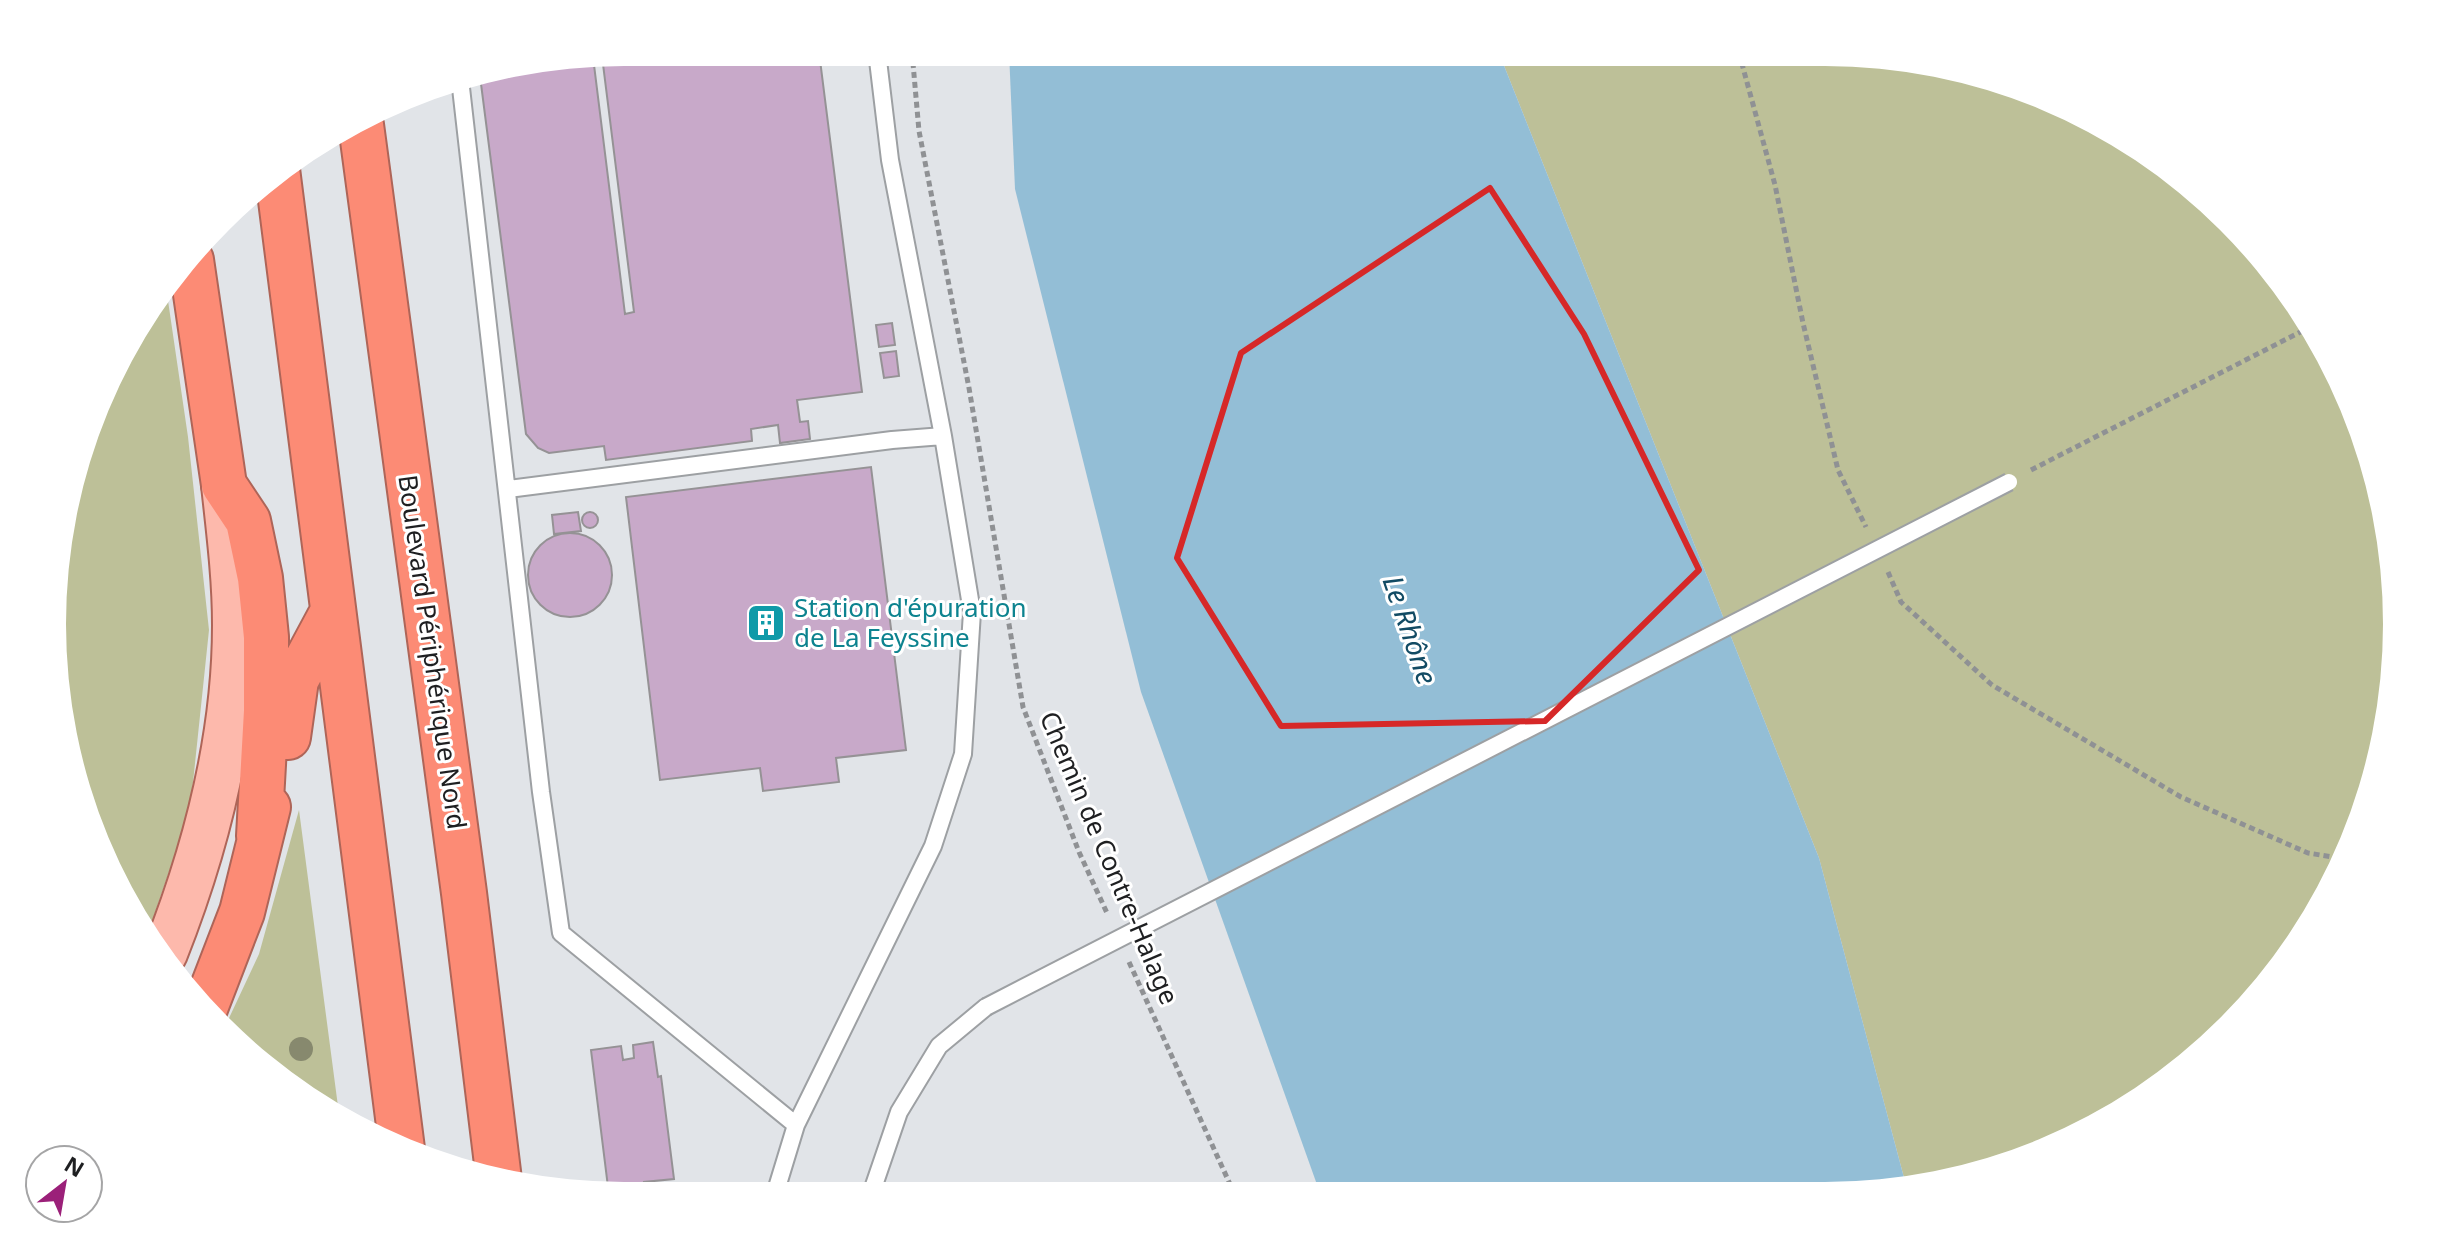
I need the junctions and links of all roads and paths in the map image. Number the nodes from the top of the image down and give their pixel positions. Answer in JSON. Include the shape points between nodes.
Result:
{"nodes":[{"id":1,"x":879,"y":66,"type":"edge"},
{"id":2,"x":913,"y":66,"type":"edge"},
{"id":3,"x":461,"y":91,"type":"edge"},
{"id":4,"x":362,"y":132,"type":"edge"},
{"id":5,"x":279,"y":185,"type":"edge"},
{"id":6,"x":192,"y":270,"type":"edge"},
{"id":7,"x":2300,"y":332,"type":"edge"},
{"id":8,"x":943,"y":436,"type":"junction"},
{"id":9,"x":2009,"y":482,"type":"joint"},
{"id":10,"x":224,"y":485,"type":"junction"},
{"id":11,"x":508,"y":489,"type":"junction"},
{"id":12,"x":332,"y":613,"type":"junction"},
{"id":13,"x":259,"y":836,"type":"junction"},
{"id":14,"x":1112,"y":923,"type":"dead end"},
{"id":15,"x":168,"y":945,"type":"edge"},
{"id":16,"x":1125,"y":951,"type":"dead end"},
{"id":17,"x":209,"y":997,"type":"edge"},
{"id":18,"x":796,"y":1125,"type":"junction"},
{"id":19,"x":400,"y":1135,"type":"edge"},
{"id":20,"x":497,"y":1167,"type":"edge"},
{"id":21,"x":779,"y":1182,"type":"edge"},
{"id":22,"x":875,"y":1182,"type":"edge"},
{"id":23,"x":1229,"y":1182,"type":"edge"}],
"edges":[{"from":1,"to":8,"type":"lane","via":[[890,160]]},
{"from":2,"to":14,"type":"path","name":"Chemin de Contre-Halage","via":[[919,131],[1023,707]]},
{"from":3,"to":11,"type":"lane"},
{"from":4,"to":20,"type":"highway","name":"Boulevard Périphérique Nord"},
{"from":5,"to":12,"type":"highway"},
{"from":6,"to":10,"type":"highway"},
{"from":7,"to":9,"type":"path"},
{"from":8,"to":11,"type":"lane"},
{"from":8,"to":18,"type":"lane","via":[[972,612],[963,754],[933,846]]},
{"from":9,"to":22,"type":"lane","bridge":true,"via":[[986,1007],[939,1046],[899,1112]]},
{"from":10,"to":13,"type":"highway","via":[[248,521],[265,622]]},
{"from":10,"to":15,"type":"main road","via":[[235,626],[229,705],[200,853]]},
{"from":11,"to":18,"type":"lane","via":[[561,933]]},
{"from":12,"to":13,"type":"highway","via":[[296,680],[286,748]]},
{"from":12,"to":19,"type":"highway"},
{"from":13,"to":17,"type":"highway","via":[[242,912]]},
{"from":16,"to":23,"type":"path","name":"Chemin de Contre-Halage"},
{"from":18,"to":21,"type":"lane"}]}
